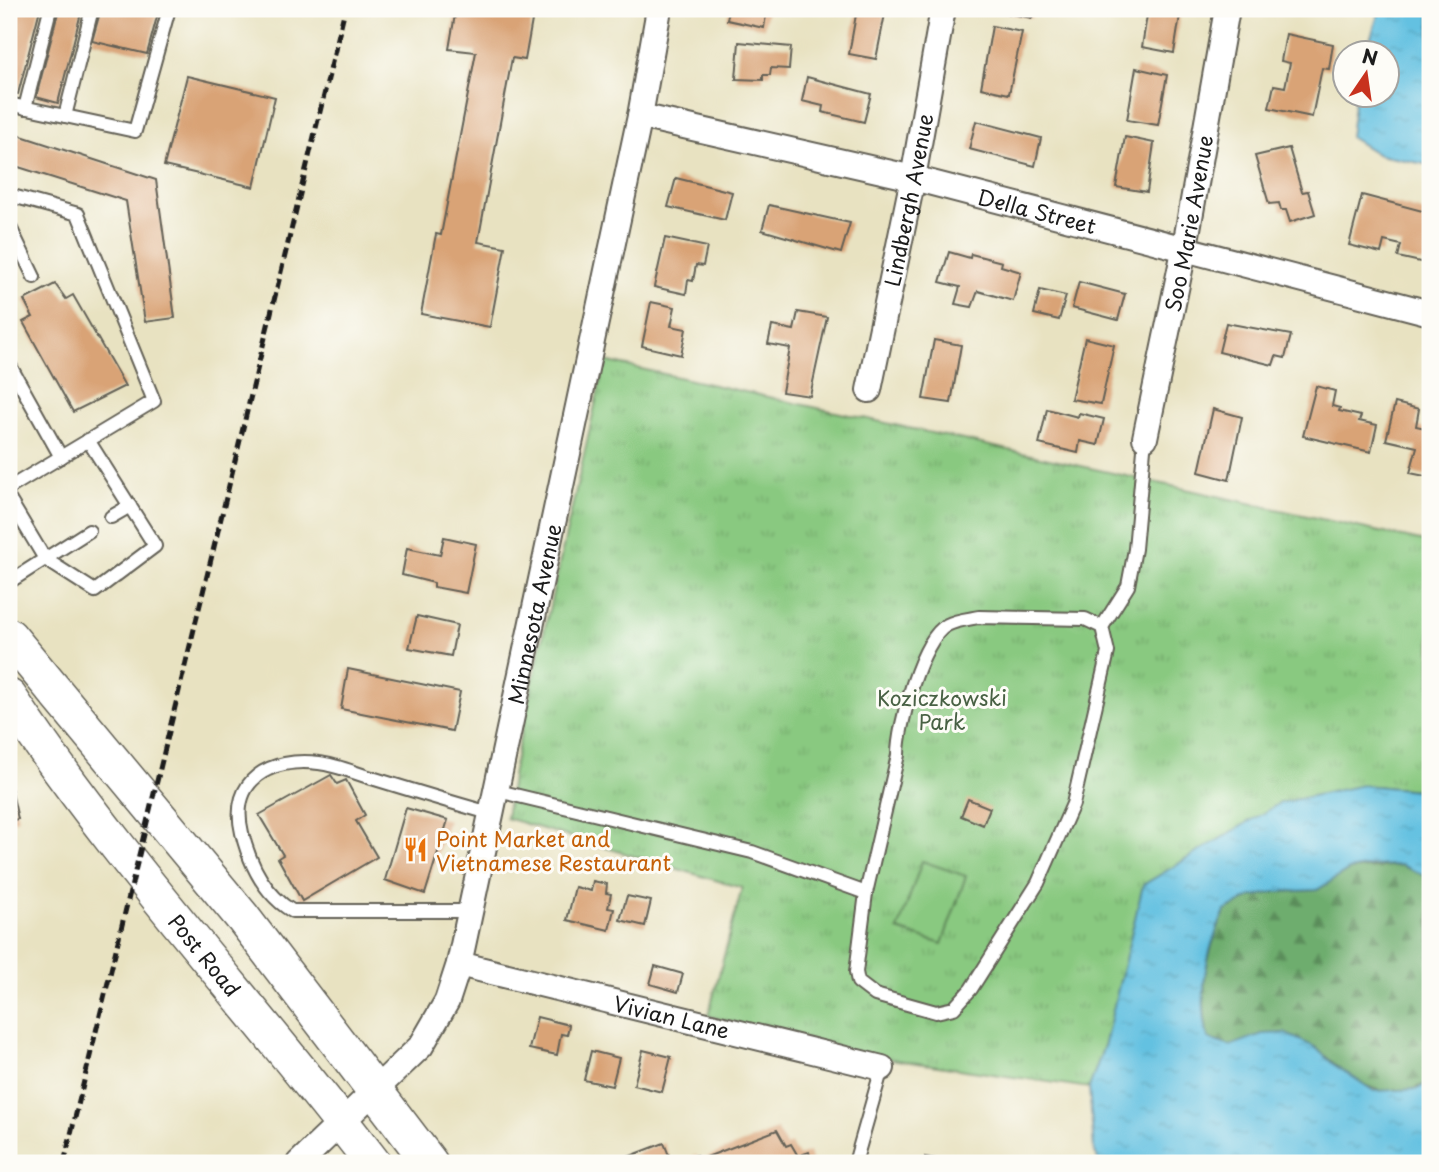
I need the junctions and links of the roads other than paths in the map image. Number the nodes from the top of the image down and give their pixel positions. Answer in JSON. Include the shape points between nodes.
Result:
{"nodes":[{"id":1,"x":50,"y":9,"type":"edge"},
{"id":2,"x":92,"y":9,"type":"edge"},
{"id":3,"x":169,"y":9,"type":"edge"},
{"id":4,"x":659,"y":9,"type":"edge"},
{"id":5,"x":943,"y":9,"type":"edge"},
{"id":6,"x":1227,"y":9,"type":"edge"},
{"id":7,"x":9,"y":104,"type":"edge"},
{"id":8,"x":25,"y":108,"type":"junction"},
{"id":9,"x":65,"y":116,"type":"junction"},
{"id":10,"x":640,"y":116,"type":"junction"},
{"id":11,"x":913,"y":178,"type":"junction"},
{"id":12,"x":9,"y":195,"type":"edge"},
{"id":13,"x":9,"y":225,"type":"edge"},
{"id":14,"x":1185,"y":246,"type":"junction"},
{"id":15,"x":34,"y":277,"type":"dead end"},
{"id":16,"x":1430,"y":313,"type":"edge"},
{"id":17,"x":9,"y":364,"type":"edge"},
{"id":18,"x":869,"y":390,"type":"dead end"},
{"id":19,"x":1145,"y":438,"type":"joint"},
{"id":20,"x":88,"y":440,"type":"junction"},
{"id":21,"x":61,"y":457,"type":"junction"},
{"id":22,"x":9,"y":488,"type":"edge"},
{"id":23,"x":9,"y":499,"type":"edge"},
{"id":24,"x":130,"y":506,"type":"junction"},
{"id":25,"x":111,"y":517,"type":"dead end"},
{"id":26,"x":89,"y":531,"type":"dead end"},
{"id":27,"x":45,"y":559,"type":"junction"},
{"id":28,"x":9,"y":582,"type":"edge"},
{"id":29,"x":1102,"y":627,"type":"junction"},
{"id":30,"x":9,"y":636,"type":"edge"},
{"id":31,"x":9,"y":696,"type":"edge"},
{"id":32,"x":495,"y":802,"type":"junction"},
{"id":33,"x":866,"y":893,"type":"junction"},
{"id":34,"x":471,"y":911,"type":"junction"},
{"id":35,"x":459,"y":964,"type":"junction"},
{"id":36,"x":882,"y":1068,"type":"joint"},
{"id":37,"x":373,"y":1092,"type":"junction"},
{"id":38,"x":341,"y":1122,"type":"junction"},
{"id":39,"x":299,"y":1163,"type":"edge"},
{"id":40,"x":373,"y":1163,"type":"edge"},
{"id":41,"x":430,"y":1163,"type":"edge"},
{"id":42,"x":855,"y":1163,"type":"edge"}],
"edges":[{"from":1,"to":8,"type":"lane"},
{"from":2,"to":9,"type":"lane"},
{"from":3,"to":9,"type":"lane","via":[[135,131]]},
{"from":4,"to":10,"type":"street","name":"Minnesota Avenue"},
{"from":5,"to":11,"type":"street","name":"Lindbergh Avenue"},
{"from":6,"to":14,"type":"street","name":"Soo Marie Avenue"},
{"from":7,"to":8,"type":"lane"},
{"from":8,"to":9,"type":"lane"},
{"from":10,"to":11,"type":"street","name":"Della Street"},
{"from":10,"to":32,"type":"street","name":"Minnesota Avenue"},
{"from":11,"to":14,"type":"street","name":"Della Street"},
{"from":11,"to":18,"type":"street","name":"Lindbergh Avenue"},
{"from":12,"to":20,"type":"lane","via":[[78,214],[154,401]]},
{"from":13,"to":15,"type":"lane"},
{"from":14,"to":16,"type":"street","name":"Della Street"},
{"from":14,"to":19,"type":"street","name":"Soo Marie Avenue"},
{"from":17,"to":21,"type":"lane"},
{"from":19,"to":29,"type":"lane","via":[[1128,586]]},
{"from":20,"to":21,"type":"lane"},
{"from":20,"to":24,"type":"lane"},
{"from":21,"to":22,"type":"lane"},
{"from":23,"to":27,"type":"lane"},
{"from":24,"to":25,"type":"lane"},
{"from":24,"to":27,"type":"lane","via":[[155,546],[95,591]]},
{"from":26,"to":27,"type":"lane"},
{"from":27,"to":28,"type":"lane"},
{"from":29,"to":33,"type":"lane","via":[[1073,618],[979,617],[950,623],[932,638],[898,734],[898,755]]},
{"from":29,"to":33,"type":"lane","via":[[1108,652],[1073,804],[1038,883],[971,989],[954,1008],[936,1012],[913,1007],[875,995],[858,982]]},
{"from":30,"to":37,"type":"main road","via":[[243,919]]},
{"from":31,"to":38,"type":"main road","name":"Post Road","via":[[127,860]]},
{"from":32,"to":33,"type":"lane","via":[[752,852]]},
{"from":32,"to":34,"type":"street","name":"Minnesota Avenue"},
{"from":32,"to":34,"type":"lane","via":[[319,763],[263,769],[242,794],[241,828],[249,859],[274,900],[292,911]]},
{"from":34,"to":35,"type":"street","name":"Minnesota Avenue"},
{"from":35,"to":36,"type":"street","name":"Vivian Lane"},
{"from":35,"to":37,"type":"street","name":"Minnesota Avenue","via":[[447,1001],[428,1035]]},
{"from":36,"to":42,"type":"lane"},
{"from":37,"to":38,"type":"street","name":"Minnesota Avenue"},
{"from":37,"to":41,"type":"main road"},
{"from":38,"to":39,"type":"street","name":"Minnesota Avenue"},
{"from":38,"to":40,"type":"main road","name":"Post Road"}]}
